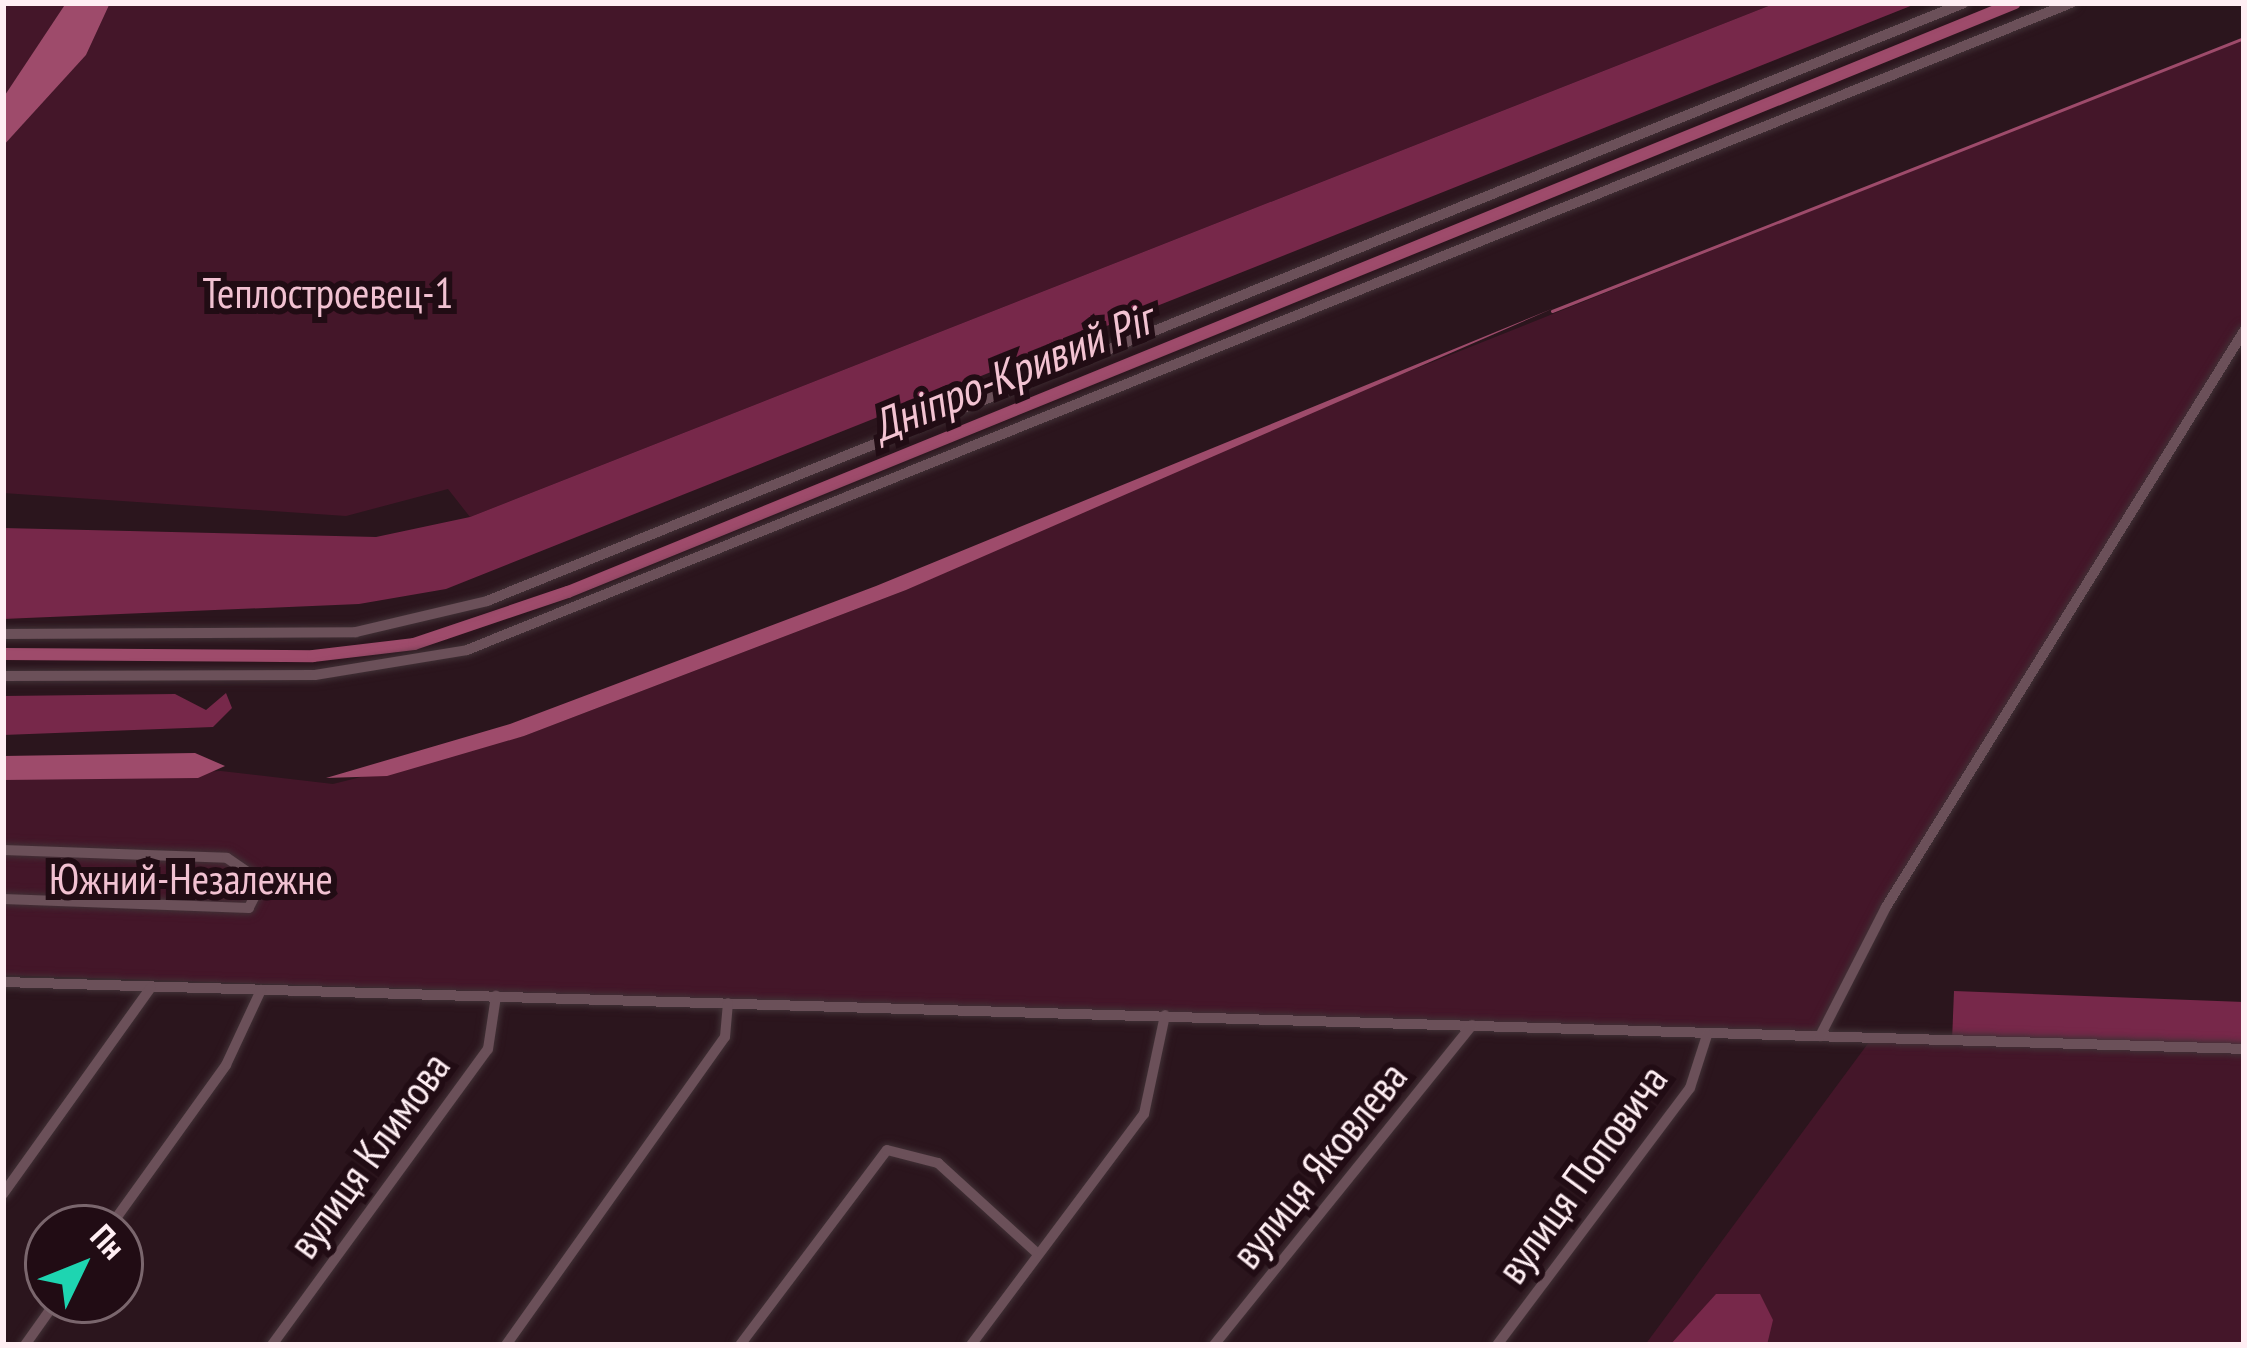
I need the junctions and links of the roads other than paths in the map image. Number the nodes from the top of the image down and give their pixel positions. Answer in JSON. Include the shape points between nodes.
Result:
{"nodes":[{"id":1,"x":1964,"y":3,"type":"edge"},
{"id":2,"x":2071,"y":3,"type":"edge"},
{"id":3,"x":2244,"y":331,"type":"edge"},
{"id":4,"x":3,"y":634,"type":"edge"},
{"id":5,"x":3,"y":676,"type":"edge"},
{"id":6,"x":3,"y":850,"type":"edge"},
{"id":7,"x":3,"y":899,"type":"edge"},
{"id":8,"x":3,"y":982,"type":"edge"},
{"id":9,"x":151,"y":987,"type":"junction"},
{"id":10,"x":261,"y":990,"type":"junction"},
{"id":11,"x":496,"y":996,"type":"junction"},
{"id":12,"x":728,"y":1003,"type":"junction"},
{"id":13,"x":1165,"y":1016,"type":"junction"},
{"id":14,"x":1472,"y":1025,"type":"junction"},
{"id":15,"x":1707,"y":1035,"type":"junction"},
{"id":16,"x":1820,"y":1036,"type":"junction"},
{"id":17,"x":2244,"y":1049,"type":"edge"},
{"id":18,"x":3,"y":1194,"type":"edge"},
{"id":19,"x":126,"y":1204,"type":"edge"},
{"id":20,"x":1038,"y":1254,"type":"junction"},
{"id":21,"x":272,"y":1345,"type":"edge"},
{"id":22,"x":506,"y":1345,"type":"edge"},
{"id":23,"x":740,"y":1345,"type":"edge"},
{"id":24,"x":971,"y":1345,"type":"edge"},
{"id":25,"x":1214,"y":1345,"type":"edge"},
{"id":26,"x":1497,"y":1345,"type":"edge"}],
"edges":[{"from":1,"to":4,"type":"street","via":[[487,601],[356,632]]},
{"from":2,"to":5,"type":"street","via":[[467,650],[315,675]]},
{"from":3,"to":16,"type":"street","via":[[1886,907]]},
{"from":6,"to":7,"type":"street","via":[[227,858],[262,882],[249,908]]},
{"from":8,"to":9,"type":"street"},
{"from":9,"to":10,"type":"street"},
{"from":9,"to":18,"type":"street","via":[[146,1010]]},
{"from":10,"to":11,"type":"street"},
{"from":10,"to":19,"type":"street","via":[[226,1065]]},
{"from":11,"to":12,"type":"street"},
{"from":11,"to":21,"type":"street","name":"вулиця Климова","via":[[488,1049]]},
{"from":12,"to":13,"type":"street"},
{"from":12,"to":22,"type":"street","via":[[725,1037]]},
{"from":13,"to":14,"type":"street"},
{"from":13,"to":20,"type":"street","via":[[1144,1114]]},
{"from":14,"to":15,"type":"street"},
{"from":14,"to":25,"type":"street","name":"вулиця Яковлева"},
{"from":15,"to":16,"type":"street"},
{"from":15,"to":26,"type":"street","name":"вулиця Поповича","via":[[1690,1088]]},
{"from":16,"to":17,"type":"street"},
{"from":20,"to":23,"type":"street","via":[[938,1163],[898,1147]]},
{"from":20,"to":24,"type":"street"}]}
